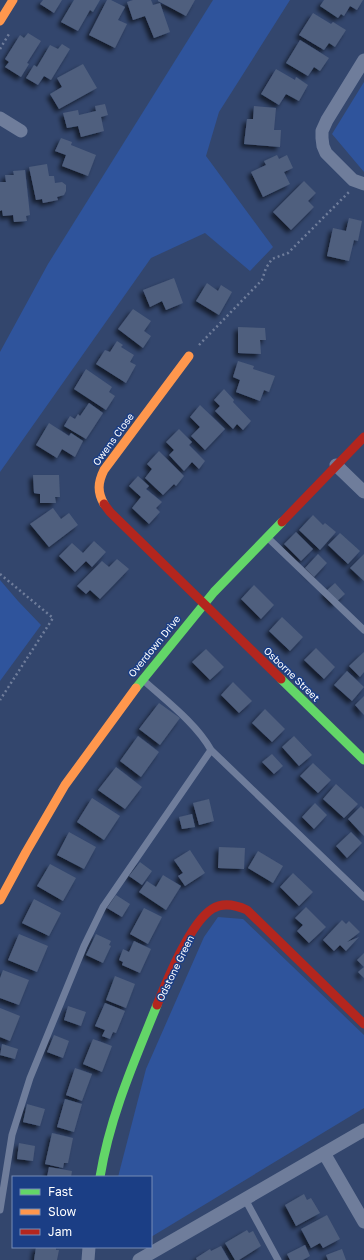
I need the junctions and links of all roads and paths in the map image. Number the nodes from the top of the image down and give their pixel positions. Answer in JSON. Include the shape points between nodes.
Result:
{"nodes":[{"id":1,"x":9,"y":1,"type":"edge"},
{"id":2,"x":0,"y":21,"type":"edge"},
{"id":3,"x":364,"y":60,"type":"edge"},
{"id":4,"x":0,"y":118,"type":"edge"},
{"id":5,"x":21,"y":131,"type":"dead end"},
{"id":6,"x":361,"y":183,"type":"edge"},
{"id":7,"x":189,"y":356,"type":"joint"},
{"id":8,"x":364,"y":437,"type":"edge"},
{"id":9,"x":336,"y":465,"type":"junction"},
{"id":10,"x":364,"y":492,"type":"edge"},
{"id":11,"x":267,"y":537,"type":"junction"},
{"id":12,"x":0,"y":574,"type":"edge"},
{"id":13,"x":204,"y":603,"type":"junction"},
{"id":14,"x":364,"y":630,"type":"edge"},
{"id":15,"x":142,"y":679,"type":"junction"},
{"id":16,"x":0,"y":700,"type":"edge"},
{"id":17,"x":211,"y":750,"type":"junction"},
{"id":18,"x":364,"y":760,"type":"edge"},
{"id":19,"x":364,"y":898,"type":"edge"},
{"id":20,"x":0,"y":900,"type":"edge"},
{"id":21,"x":364,"y":1024,"type":"edge"},
{"id":22,"x":364,"y":1130,"type":"edge"},
{"id":23,"x":324,"y":1153,"type":"junction"},
{"id":24,"x":100,"y":1176,"type":"edge"},
{"id":25,"x":246,"y":1199,"type":"junction"},
{"id":26,"x":0,"y":1210,"type":"edge"},
{"id":27,"x":364,"y":1222,"type":"edge"},
{"id":28,"x":89,"y":1248,"type":"edge"},
{"id":29,"x":88,"y":1260,"type":"edge"},
{"id":30,"x":139,"y":1260,"type":"edge"},
{"id":31,"x":278,"y":1260,"type":"edge"}],
"edges":[{"from":1,"to":2,"type":"street"},
{"from":3,"to":6,"type":"street","via":[[322,132],[322,146],[326,153],[353,180]]},
{"from":4,"to":5,"type":"street"},
{"from":6,"to":7,"type":"path","via":[[288,253],[272,259],[262,280]]},
{"from":7,"to":13,"type":"street","name":"Owens Close","via":[[104,470],[98,486],[101,500],[110,512]]},
{"from":8,"to":9,"type":"street","name":"Overdown Drive"},
{"from":9,"to":10,"type":"street"},
{"from":9,"to":11,"type":"street","name":"Overdown Drive"},
{"from":11,"to":13,"type":"street","name":"Overdown Drive"},
{"from":11,"to":14,"type":"lane"},
{"from":12,"to":16,"type":"path","via":[[53,618]]},
{"from":13,"to":15,"type":"street","name":"Overdown Drive"},
{"from":13,"to":18,"type":"street","name":"Osborne Street"},
{"from":15,"to":17,"type":"lane","via":[[184,717],[205,739]]},
{"from":15,"to":20,"type":"street","name":"Overdown Drive","via":[[66,785]]},
{"from":17,"to":19,"type":"lane"},
{"from":17,"to":26,"type":"lane","via":[[103,907],[84,946],[30,1078],[12,1135]]},
{"from":21,"to":24,"type":"street","name":"Odstone Green","via":[[247,910],[232,904],[212,909],[190,937],[166,984],[118,1104]]},
{"from":22,"to":23,"type":"street"},
{"from":23,"to":25,"type":"street"},
{"from":23,"to":27,"type":"street"},
{"from":25,"to":30,"type":"street"},
{"from":25,"to":31,"type":"lane"},
{"from":28,"to":29,"type":"street"}]}
